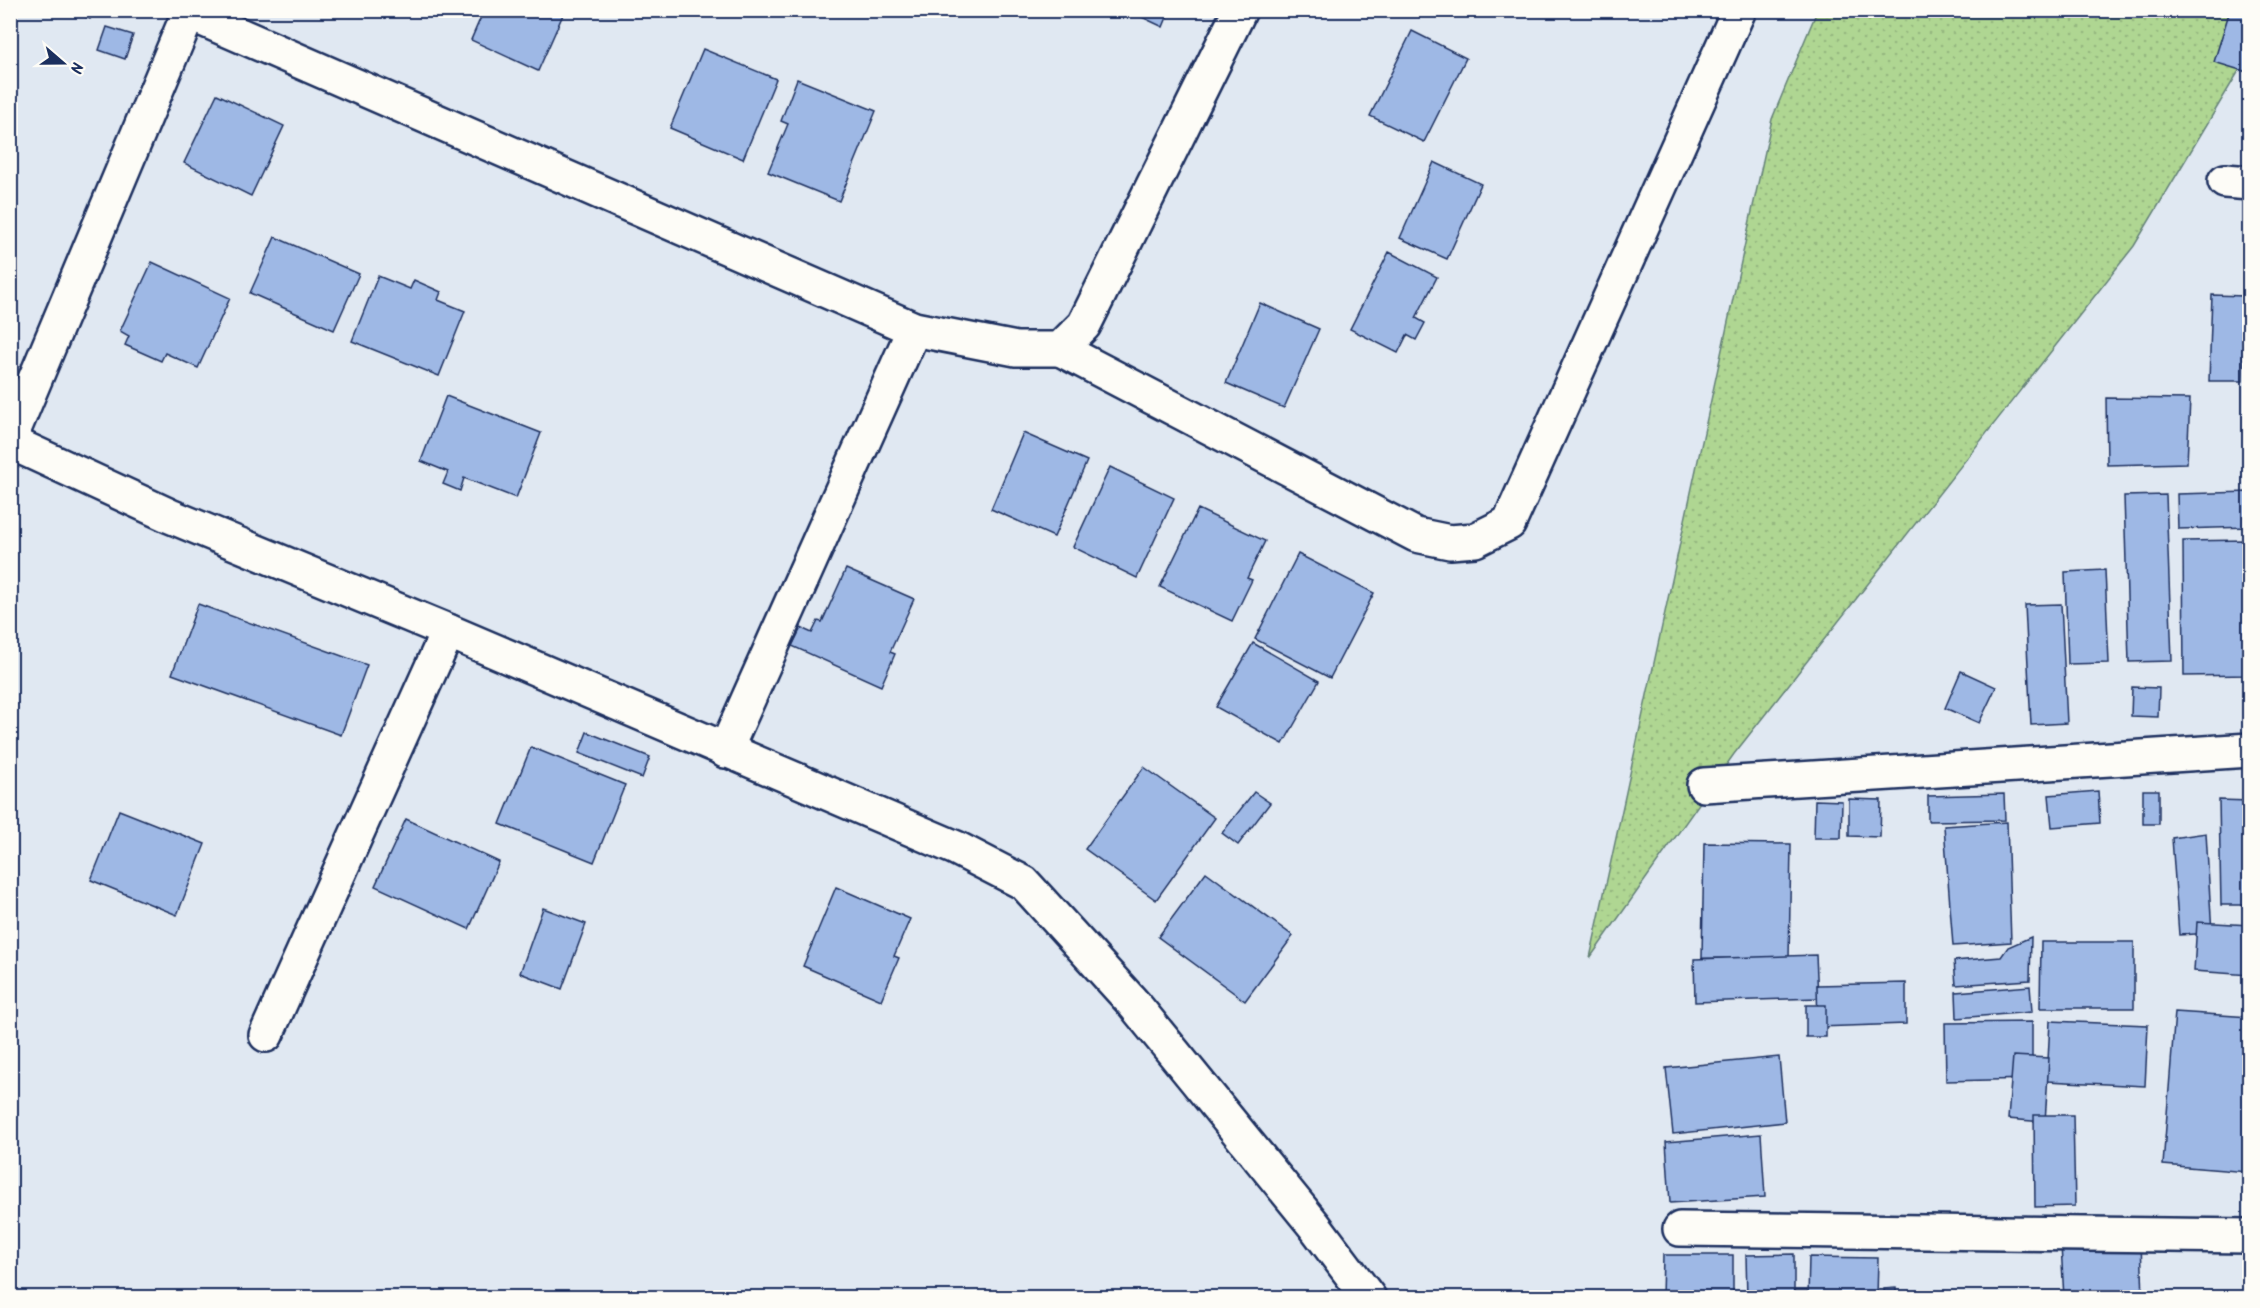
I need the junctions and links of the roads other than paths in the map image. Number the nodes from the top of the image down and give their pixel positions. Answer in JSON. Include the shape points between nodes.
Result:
{"nodes":[{"id":1,"x":1240,"y":10,"type":"edge"},
{"id":2,"x":1739,"y":10,"type":"edge"},
{"id":3,"x":190,"y":12,"type":"edge"},
{"id":4,"x":914,"y":329,"type":"junction"},
{"id":5,"x":1060,"y":349,"type":"junction"},
{"id":6,"x":10,"y":440,"type":"edge"},
{"id":7,"x":448,"y":631,"type":"junction"},
{"id":8,"x":2250,"y":750,"type":"edge"},
{"id":9,"x":725,"y":751,"type":"junction"},
{"id":10,"x":1704,"y":785,"type":"dead end"},
{"id":11,"x":266,"y":1035,"type":"dead end"},
{"id":12,"x":1680,"y":1229,"type":"dead end"},
{"id":13,"x":2250,"y":1236,"type":"edge"},
{"id":14,"x":1369,"y":1298,"type":"edge"}],
"edges":[{"from":1,"to":5,"type":"street","via":[[1084,325]]},
{"from":2,"to":5,"type":"street","via":[[1509,523],[1475,540],[1450,542],[1416,535]]},
{"from":3,"to":4,"type":"street"},
{"from":3,"to":6,"type":"street"},
{"from":4,"to":5,"type":"street","via":[[1016,349]]},
{"from":4,"to":9,"type":"street"},
{"from":6,"to":7,"type":"street","via":[[170,516]]},
{"from":7,"to":9,"type":"street"},
{"from":7,"to":11,"type":"street"},
{"from":8,"to":10,"type":"street"},
{"from":9,"to":14,"type":"street","via":[[956,848],[1024,883],[1134,1004]]},
{"from":12,"to":13,"type":"street"}]}
